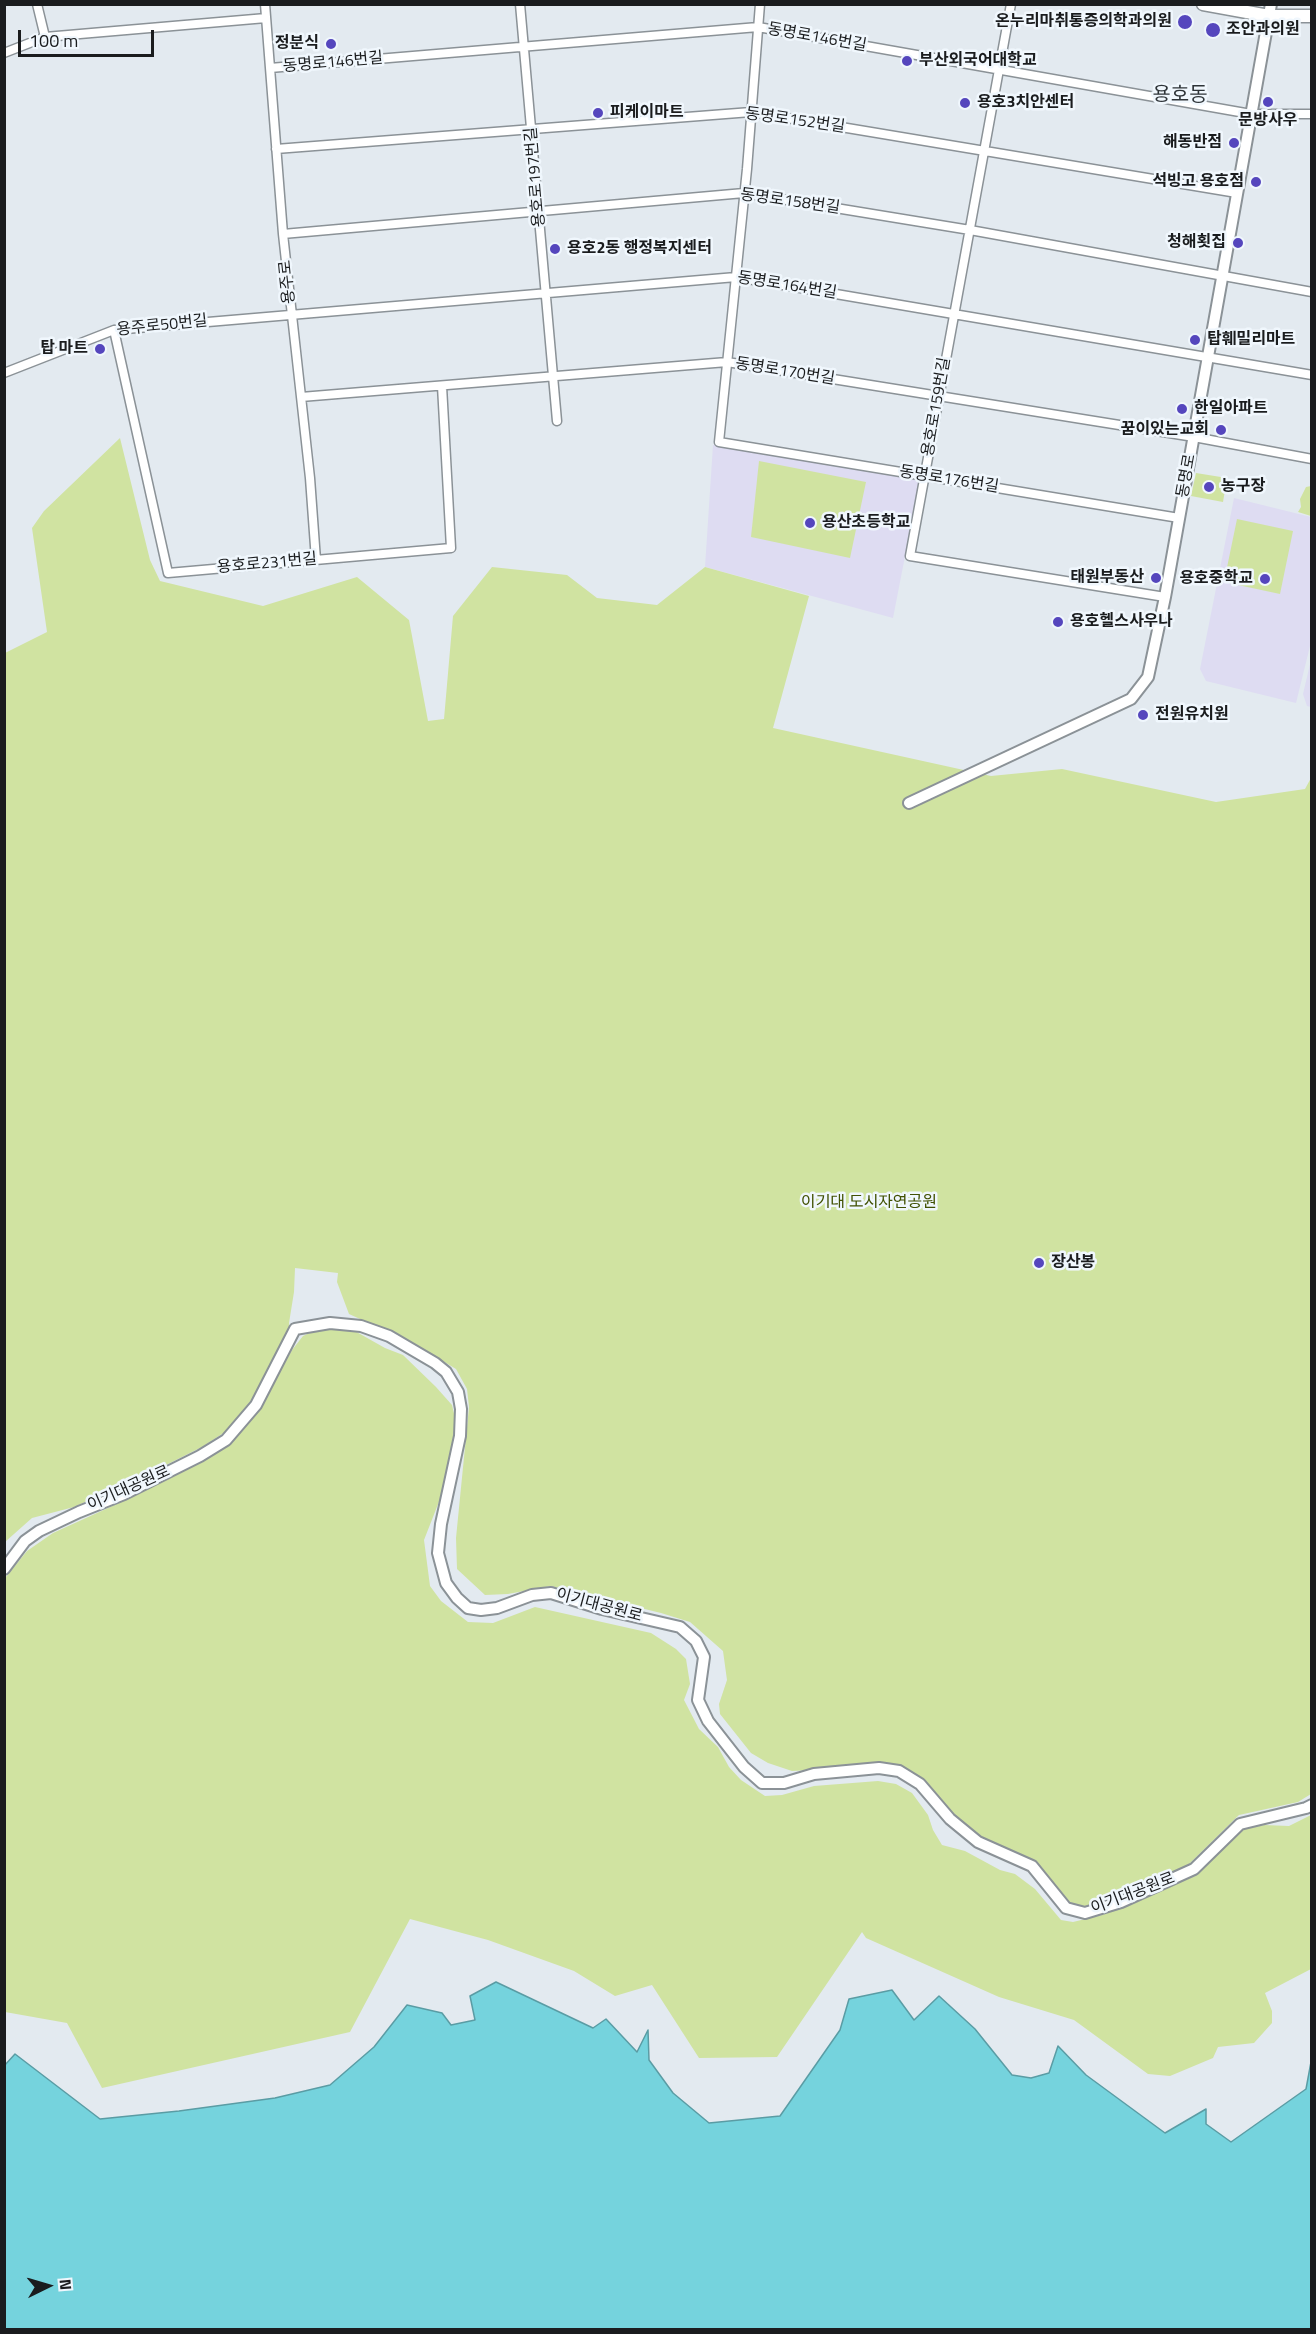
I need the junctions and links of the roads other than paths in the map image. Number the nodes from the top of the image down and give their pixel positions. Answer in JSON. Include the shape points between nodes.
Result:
{"nodes":[{"id":1,"x":37,"y":4,"type":"edge"},
{"id":2,"x":265,"y":4,"type":"edge"},
{"id":3,"x":520,"y":4,"type":"edge"},
{"id":4,"x":760,"y":4,"type":"edge"},
{"id":5,"x":1011,"y":4,"type":"edge"},
{"id":6,"x":1203,"y":4,"type":"edge"},
{"id":7,"x":1270,"y":10,"type":"edge"},
{"id":8,"x":1311,"y":16,"type":"edge"},
{"id":9,"x":266,"y":18,"type":"junction"},
{"id":10,"x":758,"y":27,"type":"junction"},
{"id":11,"x":45,"y":37,"type":"junction"},
{"id":12,"x":524,"y":47,"type":"junction"},
{"id":13,"x":4,"y":53,"type":"edge"},
{"id":14,"x":270,"y":68,"type":"junction"},
{"id":15,"x":999,"y":69,"type":"junction"},
{"id":16,"x":751,"y":112,"type":"junction"},
{"id":17,"x":1251,"y":114,"type":"junction"},
{"id":18,"x":1311,"y":114,"type":"edge"},
{"id":19,"x":531,"y":128,"type":"junction"},
{"id":20,"x":276,"y":149,"type":"junction"},
{"id":21,"x":984,"y":151,"type":"junction"},
{"id":22,"x":744,"y":193,"type":"junction"},
{"id":23,"x":1237,"y":193,"type":"junction"},
{"id":24,"x":539,"y":210,"type":"junction"},
{"id":25,"x":970,"y":230,"type":"junction"},
{"id":26,"x":283,"y":234,"type":"junction"},
{"id":27,"x":1222,"y":276,"type":"junction"},
{"id":28,"x":736,"y":277,"type":"junction"},
{"id":29,"x":1311,"y":292,"type":"edge"},
{"id":30,"x":546,"y":293,"type":"junction"},
{"id":31,"x":291,"y":314,"type":"junction"},
{"id":32,"x":954,"y":314,"type":"junction"},
{"id":33,"x":114,"y":330,"type":"junction"},
{"id":34,"x":1208,"y":357,"type":"junction"},
{"id":35,"x":727,"y":362,"type":"junction"},
{"id":36,"x":4,"y":373,"type":"edge"},
{"id":37,"x":1311,"y":375,"type":"edge"},
{"id":38,"x":554,"y":376,"type":"junction"},
{"id":39,"x":442,"y":386,"type":"junction"},
{"id":40,"x":939,"y":396,"type":"junction"},
{"id":41,"x":301,"y":397,"type":"junction"},
{"id":42,"x":557,"y":421,"type":"dead end"},
{"id":43,"x":1194,"y":437,"type":"junction"},
{"id":44,"x":1311,"y":459,"type":"edge"},
{"id":45,"x":925,"y":476,"type":"junction"},
{"id":46,"x":1179,"y":518,"type":"junction"},
{"id":47,"x":316,"y":560,"type":"junction"},
{"id":48,"x":1165,"y":597,"type":"junction"},
{"id":49,"x":909,"y":803,"type":"dead end"},
{"id":50,"x":4,"y":1569,"type":"edge"},
{"id":51,"x":1311,"y":1805,"type":"edge"}],
"edges":[{"from":1,"to":11,"type":"street"},
{"from":2,"to":9,"type":"street","name":"용주로"},
{"from":3,"to":12,"type":"street","name":"용호로197번길"},
{"from":4,"to":10,"type":"street"},
{"from":5,"to":15,"type":"street","name":"용호로159번길"},
{"from":6,"to":7,"type":"main road"},
{"from":7,"to":8,"type":"main road"},
{"from":7,"to":17,"type":"street","name":"동명로"},
{"from":9,"to":11,"type":"street"},
{"from":9,"to":14,"type":"street","name":"용주로"},
{"from":10,"to":12,"type":"street","name":"동명로146번길"},
{"from":10,"to":15,"type":"street","name":"동명로146번길"},
{"from":10,"to":16,"type":"street"},
{"from":11,"to":13,"type":"street"},
{"from":12,"to":14,"type":"street","name":"동명로146번길"},
{"from":12,"to":19,"type":"street","name":"용호로197번길"},
{"from":14,"to":20,"type":"street","name":"용주로"},
{"from":15,"to":17,"type":"street","name":"동명로146번길"},
{"from":15,"to":21,"type":"street","name":"용호로159번길"},
{"from":16,"to":19,"type":"street","name":"동명로152번길"},
{"from":16,"to":21,"type":"street","name":"동명로152번길"},
{"from":16,"to":22,"type":"street"},
{"from":17,"to":18,"type":"street","name":"동명로146번길"},
{"from":17,"to":23,"type":"street","name":"동명로"},
{"from":19,"to":20,"type":"street","name":"동명로152번길"},
{"from":19,"to":24,"type":"street","name":"용호로197번길"},
{"from":20,"to":26,"type":"street","name":"용주로"},
{"from":21,"to":23,"type":"street","name":"동명로152번길"},
{"from":21,"to":25,"type":"street","name":"용호로159번길"},
{"from":22,"to":24,"type":"street","name":"동명로158번길"},
{"from":22,"to":25,"type":"street","name":"동명로158번길"},
{"from":22,"to":28,"type":"street"},
{"from":23,"to":27,"type":"street","name":"동명로"},
{"from":24,"to":26,"type":"street","name":"동명로158번길"},
{"from":24,"to":30,"type":"street","name":"용호로197번길"},
{"from":25,"to":27,"type":"street","name":"동명로158번길"},
{"from":25,"to":32,"type":"street","name":"용호로159번길"},
{"from":26,"to":31,"type":"street","name":"용주로"},
{"from":27,"to":29,"type":"street","name":"동명로158번길"},
{"from":27,"to":34,"type":"street","name":"동명로"},
{"from":28,"to":30,"type":"street","name":"동명로164번길"},
{"from":28,"to":32,"type":"street","name":"동명로164번길"},
{"from":28,"to":35,"type":"street"},
{"from":30,"to":31,"type":"street","name":"동명로164번길"},
{"from":30,"to":38,"type":"street","name":"용호로197번길"},
{"from":31,"to":33,"type":"street","name":"용주로50번길"},
{"from":31,"to":41,"type":"street","name":"용주로"},
{"from":32,"to":34,"type":"street","name":"동명로164번길"},
{"from":32,"to":40,"type":"street","name":"용호로159번길"},
{"from":33,"to":36,"type":"street","name":"용주로50번길"},
{"from":33,"to":47,"type":"street","name":"용호로231번길","via":[[168,573]]},
{"from":34,"to":37,"type":"street","name":"동명로164번길"},
{"from":34,"to":43,"type":"street","name":"동명로"},
{"from":35,"to":38,"type":"street","name":"동명로170번길"},
{"from":35,"to":40,"type":"street","name":"동명로170번길"},
{"from":35,"to":45,"type":"street","name":"동명로176번길","via":[[719,442]]},
{"from":38,"to":39,"type":"street","name":"동명로170번길"},
{"from":38,"to":42,"type":"street","name":"용호로197번길"},
{"from":39,"to":41,"type":"street","name":"동명로170번길"},
{"from":39,"to":47,"type":"street","name":"용호로231번길","via":[[451,548]]},
{"from":40,"to":43,"type":"street","name":"동명로170번길"},
{"from":40,"to":45,"type":"street","name":"용호로159번길"},
{"from":41,"to":47,"type":"street","name":"용주로"},
{"from":43,"to":44,"type":"street","name":"동명로170번길"},
{"from":43,"to":46,"type":"street","name":"동명로"},
{"from":45,"to":46,"type":"street","name":"동명로176번길"},
{"from":45,"to":48,"type":"street","name":"용호로159번길","via":[[910,556]]},
{"from":46,"to":48,"type":"street","name":"동명로"},
{"from":48,"to":49,"type":"street","name":"동명로","via":[[1148,677],[1131,699]]},
{"from":50,"to":51,"type":"street","name":"이기대공원로","via":[[25,1541],[39,1531],[124,1494],[226,1440],[256,1405],[295,1329],[330,1323],[370,1327],[435,1363],[446,1372],[458,1392],[460,1436],[438,1553],[446,1583],[457,1598],[468,1608],[481,1610],[551,1593],[680,1627],[696,1641],[704,1657],[698,1700],[708,1721],[744,1767],[762,1783],[879,1768],[899,1771],[920,1785],[950,1819],[978,1842],[1032,1866],[1066,1908],[1085,1913],[1113,1905],[1194,1869],[1240,1824]]}]}
